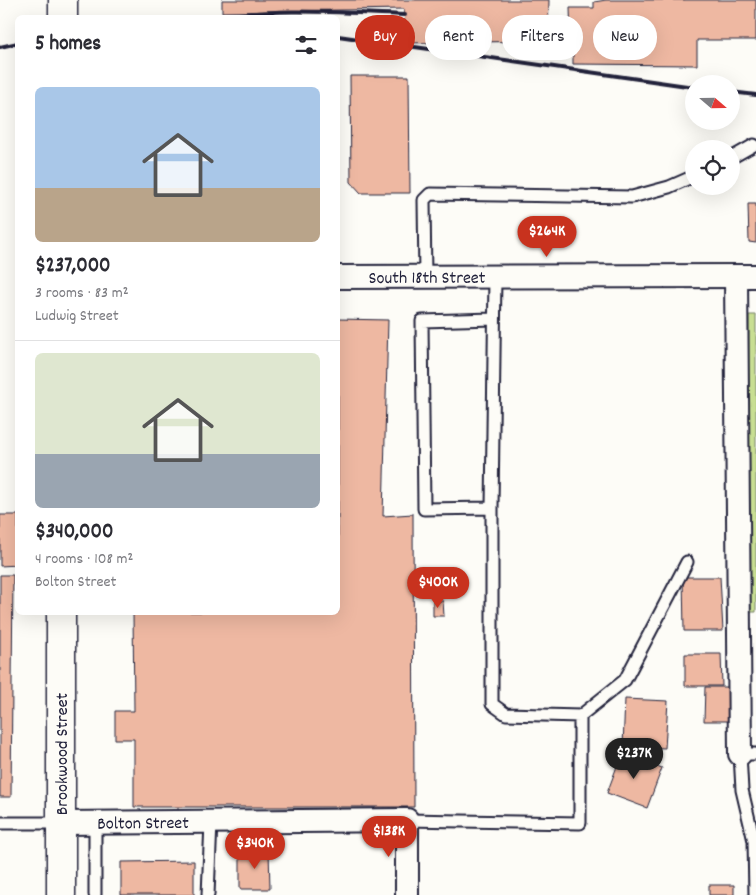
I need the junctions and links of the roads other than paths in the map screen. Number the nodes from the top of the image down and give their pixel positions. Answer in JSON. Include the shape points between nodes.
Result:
{"nodes":[{"id":1,"x":63,"y":0,"type":"edge"},
{"id":2,"x":63,"y":15,"type":"edge"},
{"id":3,"x":754,"y":145,"type":"dead end"},
{"id":4,"x":740,"y":153,"type":"edge"},
{"id":5,"x":685,"y":180,"type":"edge"},
{"id":6,"x":746,"y":276,"type":"edge"},
{"id":7,"x":340,"y":277,"type":"edge"},
{"id":8,"x":425,"y":277,"type":"junction"},
{"id":9,"x":495,"y":277,"type":"junction"},
{"id":10,"x":494,"y":319,"type":"junction"},
{"id":11,"x":492,"y":508,"type":"junction"},
{"id":12,"x":687,"y":562,"type":"dead end"},
{"id":13,"x":61,"y":615,"type":"edge"},
{"id":14,"x":580,"y":716,"type":"junction"},
{"id":15,"x":748,"y":754,"type":"edge"},
{"id":16,"x":407,"y":820,"type":"junction"},
{"id":17,"x":211,"y":822,"type":"junction"},
{"id":18,"x":0,"y":823,"type":"edge"},
{"id":19,"x":61,"y":823,"type":"junction"},
{"id":20,"x":95,"y":823,"type":"junction"},
{"id":21,"x":60,"y":895,"type":"edge"},
{"id":22,"x":95,"y":895,"type":"edge"},
{"id":23,"x":208,"y":895,"type":"edge"},
{"id":24,"x":407,"y":895,"type":"edge"},
{"id":25,"x":755,"y":895,"type":"edge"}],
"edges":[{"from":1,"to":2,"type":"street"},
{"from":3,"to":4,"type":"lane"},
{"from":5,"to":8,"type":"lane","via":[[632,197],[430,194],[424,200]]},
{"from":6,"to":9,"type":"street","name":"South 18th Street"},
{"from":6,"to":15,"type":"street"},
{"from":7,"to":8,"type":"street","name":"South 18th Street"},
{"from":8,"to":9,"type":"street","name":"South 18th Street"},
{"from":9,"to":10,"type":"lane"},
{"from":10,"to":11,"type":"lane"},
{"from":10,"to":11,"type":"lane","via":[[422,321],[424,509]]},
{"from":11,"to":14,"type":"lane","via":[[492,704],[506,714]]},
{"from":12,"to":14,"type":"lane","via":[[625,680]]},
{"from":13,"to":19,"type":"street","name":"Brookwood Street"},
{"from":14,"to":16,"type":"lane","via":[[580,823]]},
{"from":15,"to":25,"type":"lane","via":[[740,774],[754,841]]},
{"from":16,"to":17,"type":"street","name":"Bolton Street"},
{"from":16,"to":24,"type":"street"},
{"from":17,"to":20,"type":"street","name":"Bolton Street"},
{"from":17,"to":23,"type":"lane"},
{"from":18,"to":19,"type":"lane"},
{"from":19,"to":20,"type":"street","name":"Bolton Street"},
{"from":19,"to":21,"type":"street","name":"Brookwood Street"},
{"from":20,"to":22,"type":"lane"}]}
